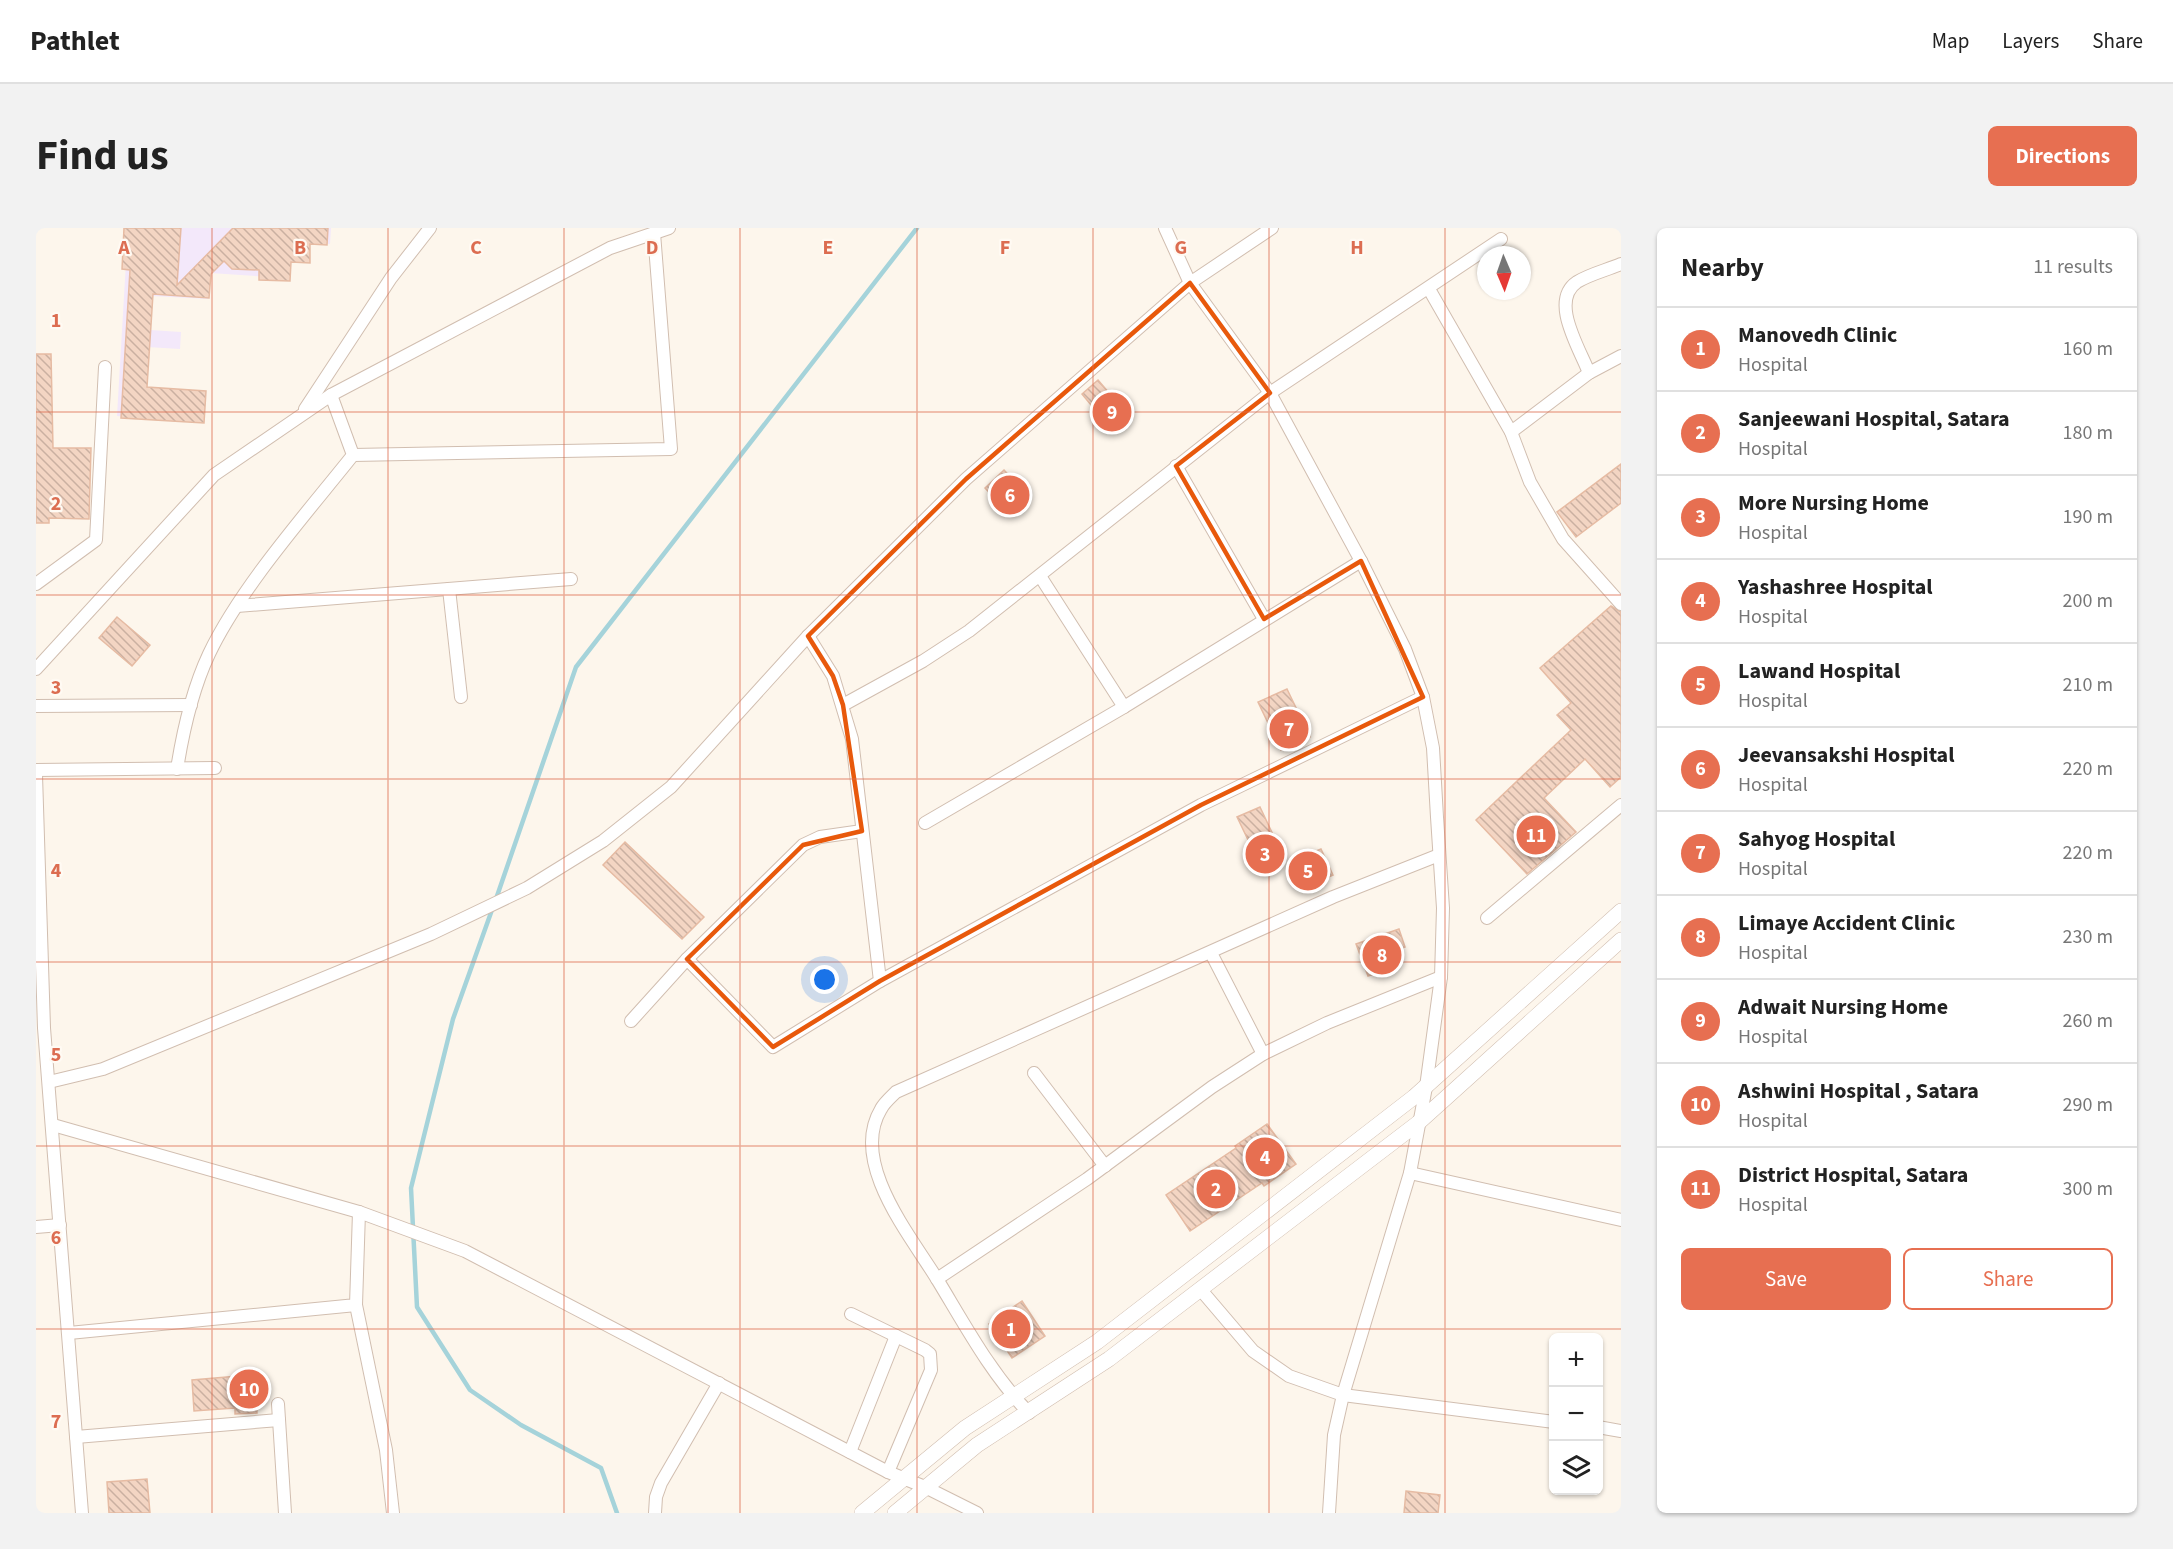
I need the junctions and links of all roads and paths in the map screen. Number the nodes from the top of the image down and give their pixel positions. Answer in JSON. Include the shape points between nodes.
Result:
{"nodes":[{"id":1,"x":430,"y":228,"type":"edge"},
{"id":2,"x":669,"y":228,"type":"edge"},
{"id":3,"x":1165,"y":228,"type":"edge"},
{"id":4,"x":1272,"y":228,"type":"edge"},
{"id":5,"x":654,"y":233,"type":"junction"},
{"id":6,"x":1502,"y":239,"type":"dead end"},
{"id":7,"x":1621,"y":264,"type":"edge"},
{"id":8,"x":1190,"y":283,"type":"junction"},
{"id":9,"x":1429,"y":289,"type":"junction"},
{"id":10,"x":1621,"y":356,"type":"edge"},
{"id":11,"x":105,"y":367,"type":"dead end"},
{"id":12,"x":1589,"y":373,"type":"junction"},
{"id":13,"x":1270,"y":393,"type":"junction"},
{"id":14,"x":331,"y":395,"type":"junction"},
{"id":15,"x":301,"y":416,"type":"junction"},
{"id":16,"x":1510,"y":432,"type":"junction"},
{"id":17,"x":353,"y":455,"type":"junction"},
{"id":18,"x":1176,"y":466,"type":"junction"},
{"id":19,"x":1361,"y":561,"type":"junction"},
{"id":20,"x":1040,"y":576,"type":"junction"},
{"id":21,"x":571,"y":579,"type":"dead end"},
{"id":22,"x":36,"y":584,"type":"edge"},
{"id":23,"x":449,"y":589,"type":"junction"},
{"id":24,"x":1621,"y":604,"type":"edge"},
{"id":25,"x":237,"y":606,"type":"junction"},
{"id":26,"x":1263,"y":620,"type":"junction"},
{"id":27,"x":808,"y":636,"type":"junction"},
{"id":28,"x":36,"y":669,"type":"edge"},
{"id":29,"x":461,"y":697,"type":"dead end"},
{"id":30,"x":1423,"y":697,"type":"junction"},
{"id":31,"x":191,"y":705,"type":"junction"},
{"id":32,"x":843,"y":705,"type":"junction"},
{"id":33,"x":36,"y":706,"type":"edge"},
{"id":34,"x":1124,"y":706,"type":"junction"},
{"id":35,"x":215,"y":768,"type":"dead end"},
{"id":36,"x":177,"y":769,"type":"junction"},
{"id":37,"x":36,"y":770,"type":"edge"},
{"id":38,"x":36,"y":775,"type":"edge"},
{"id":39,"x":1621,"y":805,"type":"edge"},
{"id":40,"x":925,"y":823,"type":"dead end"},
{"id":41,"x":862,"y":831,"type":"junction"},
{"id":42,"x":1439,"y":855,"type":"junction"},
{"id":43,"x":1621,"y":911,"type":"edge"},
{"id":44,"x":1487,"y":918,"type":"dead end"},
{"id":45,"x":1621,"y":940,"type":"edge"},
{"id":46,"x":1211,"y":953,"type":"junction"},
{"id":47,"x":687,"y":959,"type":"junction"},
{"id":48,"x":1441,"y":977,"type":"junction"},
{"id":49,"x":880,"y":981,"type":"junction"},
{"id":50,"x":631,"y":1021,"type":"dead end"},
{"id":51,"x":1263,"y":1054,"type":"junction"},
{"id":52,"x":1034,"y":1073,"type":"dead end"},
{"id":53,"x":49,"y":1082,"type":"junction"},
{"id":54,"x":1426,"y":1087,"type":"junction"},
{"id":55,"x":1418,"y":1123,"type":"junction"},
{"id":56,"x":53,"y":1125,"type":"junction"},
{"id":57,"x":1105,"y":1166,"type":"junction"},
{"id":58,"x":1410,"y":1173,"type":"junction"},
{"id":59,"x":1275,"y":1206,"type":"junction"},
{"id":60,"x":358,"y":1212,"type":"junction"},
{"id":61,"x":1621,"y":1220,"type":"edge"},
{"id":62,"x":1287,"y":1223,"type":"junction"},
{"id":63,"x":60,"y":1225,"type":"junction"},
{"id":64,"x":36,"y":1227,"type":"edge"},
{"id":65,"x":937,"y":1279,"type":"junction"},
{"id":66,"x":1202,"y":1290,"type":"junction"},
{"id":67,"x":356,"y":1305,"type":"junction"},
{"id":68,"x":851,"y":1314,"type":"dead end"},
{"id":69,"x":69,"y":1333,"type":"junction"},
{"id":70,"x":896,"y":1336,"type":"junction"},
{"id":71,"x":719,"y":1383,"type":"junction"},
{"id":72,"x":1343,"y":1395,"type":"junction"},
{"id":73,"x":1013,"y":1396,"type":"junction"},
{"id":74,"x":278,"y":1404,"type":"dead end"},
{"id":75,"x":1029,"y":1413,"type":"junction"},
{"id":76,"x":279,"y":1420,"type":"junction"},
{"id":77,"x":1549,"y":1421,"type":"edge"},
{"id":78,"x":1603,"y":1428,"type":"edge"},
{"id":79,"x":1621,"y":1431,"type":"edge"},
{"id":80,"x":76,"y":1437,"type":"junction"},
{"id":81,"x":850,"y":1452,"type":"junction"},
{"id":82,"x":895,"y":1475,"type":"junction"},
{"id":83,"x":925,"y":1487,"type":"junction"},
{"id":84,"x":82,"y":1513,"type":"edge"},
{"id":85,"x":285,"y":1513,"type":"edge"},
{"id":86,"x":393,"y":1513,"type":"edge"},
{"id":87,"x":655,"y":1513,"type":"edge"},
{"id":88,"x":862,"y":1513,"type":"edge"},
{"id":89,"x":895,"y":1513,"type":"edge"},
{"id":90,"x":977,"y":1513,"type":"edge"},
{"id":91,"x":1329,"y":1513,"type":"edge"}],
"edges":[{"from":1,"to":15,"type":"street","via":[[391,278]]},
{"from":2,"to":5,"type":"street"},
{"from":3,"to":8,"type":"street"},
{"from":4,"to":8,"type":"street"},
{"from":5,"to":14,"type":"street","via":[[610,248]]},
{"from":5,"to":17,"type":"street","via":[[671,449]]},
{"from":6,"to":9,"type":"street"},
{"from":7,"to":12,"type":"street","via":[[1577,282],[1565,302]]},
{"from":8,"to":13,"type":"street"},
{"from":8,"to":27,"type":"street","via":[[966,479]]},
{"from":9,"to":13,"type":"street"},
{"from":9,"to":16,"type":"street"},
{"from":10,"to":12,"type":"street"},
{"from":11,"to":22,"type":"street","via":[[96,540]]},
{"from":12,"to":16,"type":"street"},
{"from":13,"to":18,"type":"street"},
{"from":13,"to":19,"type":"street"},
{"from":14,"to":15,"type":"street"},
{"from":14,"to":17,"type":"street"},
{"from":15,"to":28,"type":"street","via":[[214,475]]},
{"from":16,"to":24,"type":"street","via":[[1530,482],[1563,538]]},
{"from":17,"to":25,"type":"street"},
{"from":18,"to":20,"type":"street"},
{"from":18,"to":26,"type":"street"},
{"from":19,"to":26,"type":"street"},
{"from":19,"to":30,"type":"street","via":[[1405,650]]},
{"from":20,"to":32,"type":"street","via":[[969,631]]},
{"from":20,"to":34,"type":"street"},
{"from":21,"to":23,"type":"street"},
{"from":23,"to":25,"type":"street"},
{"from":23,"to":29,"type":"street"},
{"from":25,"to":31,"type":"street","via":[[208,655]]},
{"from":26,"to":34,"type":"street"},
{"from":27,"to":32,"type":"street","via":[[833,676]]},
{"from":27,"to":53,"type":"street","via":[[671,787],[603,841],[527,888],[289,994],[103,1069]]},
{"from":30,"to":42,"type":"street","via":[[1432,748]]},
{"from":30,"to":49,"type":"street","via":[[1201,805]]},
{"from":31,"to":33,"type":"street"},
{"from":31,"to":36,"type":"street"},
{"from":32,"to":41,"type":"street","via":[[852,739]]},
{"from":34,"to":40,"type":"street"},
{"from":35,"to":36,"type":"street"},
{"from":36,"to":37,"type":"street"},
{"from":38,"to":53,"type":"street"},
{"from":39,"to":44,"type":"street"},
{"from":41,"to":47,"type":"street","via":[[803,844]]},
{"from":41,"to":49,"type":"street"},
{"from":42,"to":46,"type":"street","via":[[1333,897]]},
{"from":42,"to":48,"type":"street","via":[[1443,908]]},
{"from":43,"to":54,"type":"street"},
{"from":45,"to":55,"type":"street"},
{"from":46,"to":51,"type":"street"},
{"from":46,"to":65,"type":"street","via":[[896,1092],[881,1109],[872,1134],[873,1165],[887,1197]]},
{"from":47,"to":49,"type":"street","via":[[773,1047]]},
{"from":47,"to":50,"type":"street"},
{"from":48,"to":51,"type":"street","via":[[1327,1023]]},
{"from":48,"to":54,"type":"street"},
{"from":51,"to":57,"type":"street"},
{"from":52,"to":57,"type":"street"},
{"from":53,"to":56,"type":"street"},
{"from":54,"to":55,"type":"street"},
{"from":54,"to":59,"type":"street"},
{"from":55,"to":58,"type":"street"},
{"from":55,"to":62,"type":"street"},
{"from":56,"to":60,"type":"street"},
{"from":56,"to":63,"type":"street"},
{"from":57,"to":65,"type":"street"},
{"from":58,"to":61,"type":"street"},
{"from":58,"to":72,"type":"street"},
{"from":59,"to":62,"type":"street"},
{"from":59,"to":73,"type":"street","via":[[1097,1342]]},
{"from":60,"to":67,"type":"street"},
{"from":60,"to":71,"type":"street","via":[[465,1251]]},
{"from":62,"to":66,"type":"street"},
{"from":63,"to":64,"type":"street"},
{"from":63,"to":69,"type":"street"},
{"from":65,"to":73,"type":"street"},
{"from":66,"to":72,"type":"street","via":[[1253,1351],[1289,1376]]},
{"from":66,"to":75,"type":"street"},
{"from":67,"to":69,"type":"street"},
{"from":67,"to":86,"type":"street","via":[[386,1450]]},
{"from":68,"to":70,"type":"street"},
{"from":69,"to":80,"type":"street"},
{"from":70,"to":81,"type":"street"},
{"from":70,"to":82,"type":"street","via":[[930,1354],[932,1361]]},
{"from":71,"to":81,"type":"street"},
{"from":71,"to":87,"type":"street","via":[[661,1483]]},
{"from":72,"to":77,"type":"street"},
{"from":72,"to":91,"type":"street","via":[[1334,1435]]},
{"from":73,"to":75,"type":"street"},
{"from":73,"to":82,"type":"street"},
{"from":74,"to":76,"type":"street"},
{"from":75,"to":83,"type":"street","via":[[977,1445]]},
{"from":76,"to":80,"type":"street"},
{"from":76,"to":85,"type":"street"},
{"from":78,"to":79,"type":"street"},
{"from":80,"to":84,"type":"street"},
{"from":81,"to":82,"type":"street"},
{"from":82,"to":83,"type":"street"},
{"from":82,"to":88,"type":"street"},
{"from":83,"to":89,"type":"street"},
{"from":83,"to":90,"type":"street"}]}
